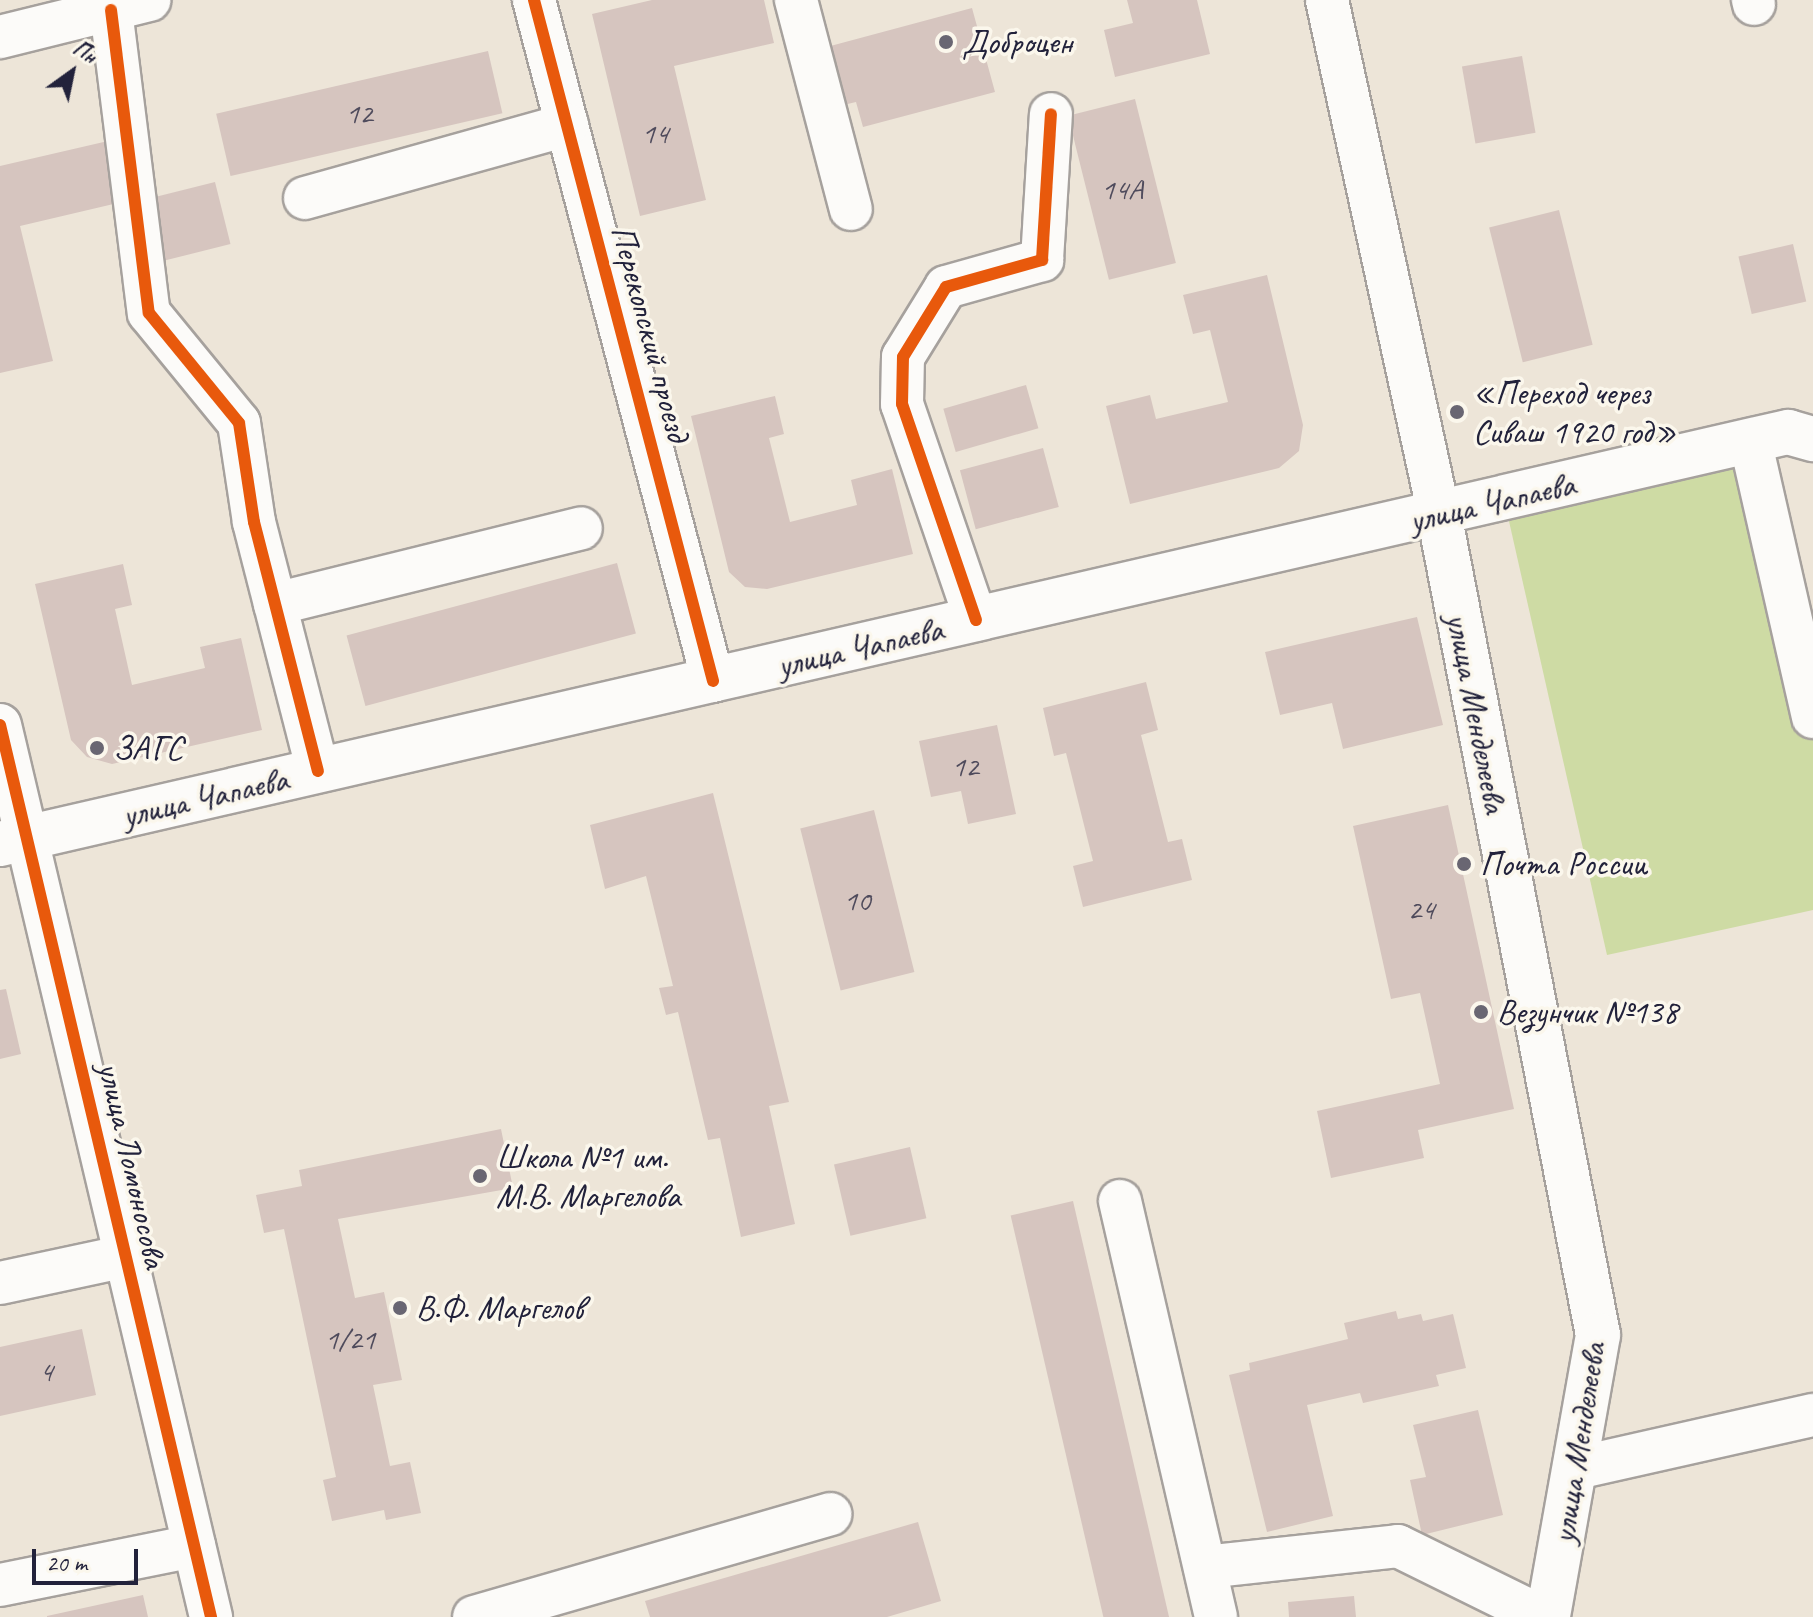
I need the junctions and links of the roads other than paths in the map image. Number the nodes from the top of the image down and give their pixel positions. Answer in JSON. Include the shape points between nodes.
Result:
{"nodes":[{"id":1,"x":534,"y":0,"type":"edge"},
{"id":2,"x":796,"y":0,"type":"edge"},
{"id":3,"x":1327,"y":0,"type":"edge"},
{"id":4,"x":130,"y":5,"type":"edge"},
{"id":5,"x":0,"y":37,"type":"edge"},
{"id":6,"x":1051,"y":114,"type":"dead end"},
{"id":7,"x":567,"y":125,"type":"junction"},
{"id":8,"x":305,"y":198,"type":"dead end"},
{"id":9,"x":851,"y":209,"type":"dead end"},
{"id":10,"x":1791,"y":435,"type":"edge"},
{"id":11,"x":1439,"y":514,"type":"junction"},
{"id":12,"x":581,"y":528,"type":"dead end"},
{"id":13,"x":275,"y":604,"type":"junction"},
{"id":14,"x":976,"y":620,"type":"junction"},
{"id":15,"x":713,"y":681,"type":"junction"},
{"id":16,"x":1813,"y":717,"type":"edge"},
{"id":17,"x":0,"y":725,"type":"edge"},
{"id":18,"x":318,"y":771,"type":"junction"},
{"id":19,"x":13,"y":841,"type":"edge"},
{"id":20,"x":1120,"y":1201,"type":"dead end"},
{"id":21,"x":126,"y":1256,"type":"junction"},
{"id":22,"x":0,"y":1283,"type":"edge"},
{"id":23,"x":1813,"y":1415,"type":"edge"},
{"id":24,"x":1577,"y":1468,"type":"junction"},
{"id":25,"x":830,"y":1514,"type":"dead end"},
{"id":26,"x":194,"y":1546,"type":"junction"},
{"id":27,"x":1205,"y":1567,"type":"junction"},
{"id":28,"x":0,"y":1585,"type":"edge"},
{"id":29,"x":211,"y":1617,"type":"edge"},
{"id":30,"x":474,"y":1617,"type":"edge"},
{"id":31,"x":1216,"y":1617,"type":"edge"},
{"id":32,"x":1542,"y":1617,"type":"edge"},
{"id":33,"x":1548,"y":1617,"type":"edge"}],
"edges":[{"from":1,"to":7,"type":"street","name":"Перекопский проезд"},
{"from":2,"to":9,"type":"street"},
{"from":3,"to":11,"type":"street","name":"улица Менделеева"},
{"from":4,"to":5,"type":"street"},
{"from":4,"to":13,"type":"street","via":[[149,313],[239,423]]},
{"from":6,"to":14,"type":"street","via":[[1042,260],[946,287],[903,357],[902,404]]},
{"from":7,"to":8,"type":"street"},
{"from":7,"to":15,"type":"street","name":"Перекопский проезд"},
{"from":10,"to":11,"type":"main road","name":"улица Чапаева"},
{"from":10,"to":16,"type":"street"},
{"from":11,"to":14,"type":"main road","name":"улица Чапаева"},
{"from":11,"to":24,"type":"main road","name":"улица Менделеева","via":[[1598,1335]]},
{"from":12,"to":13,"type":"street"},
{"from":13,"to":18,"type":"street"},
{"from":14,"to":15,"type":"main road","name":"улица Чапаева"},
{"from":15,"to":18,"type":"main road","name":"улица Чапаева"},
{"from":17,"to":19,"type":"street","name":"улица Ломоносова"},
{"from":18,"to":19,"type":"main road","name":"улица Чапаева"},
{"from":19,"to":21,"type":"street","name":"улица Ломоносова"},
{"from":20,"to":27,"type":"street"},
{"from":21,"to":22,"type":"street"},
{"from":21,"to":26,"type":"street","name":"улица Ломоносова"},
{"from":23,"to":24,"type":"street"},
{"from":24,"to":33,"type":"main road","name":"улица Менделеева"},
{"from":25,"to":30,"type":"street"},
{"from":26,"to":28,"type":"street"},
{"from":26,"to":29,"type":"street","name":"улица Ломоносова"},
{"from":27,"to":31,"type":"street"},
{"from":27,"to":32,"type":"street","via":[[1398,1546]]}]}
